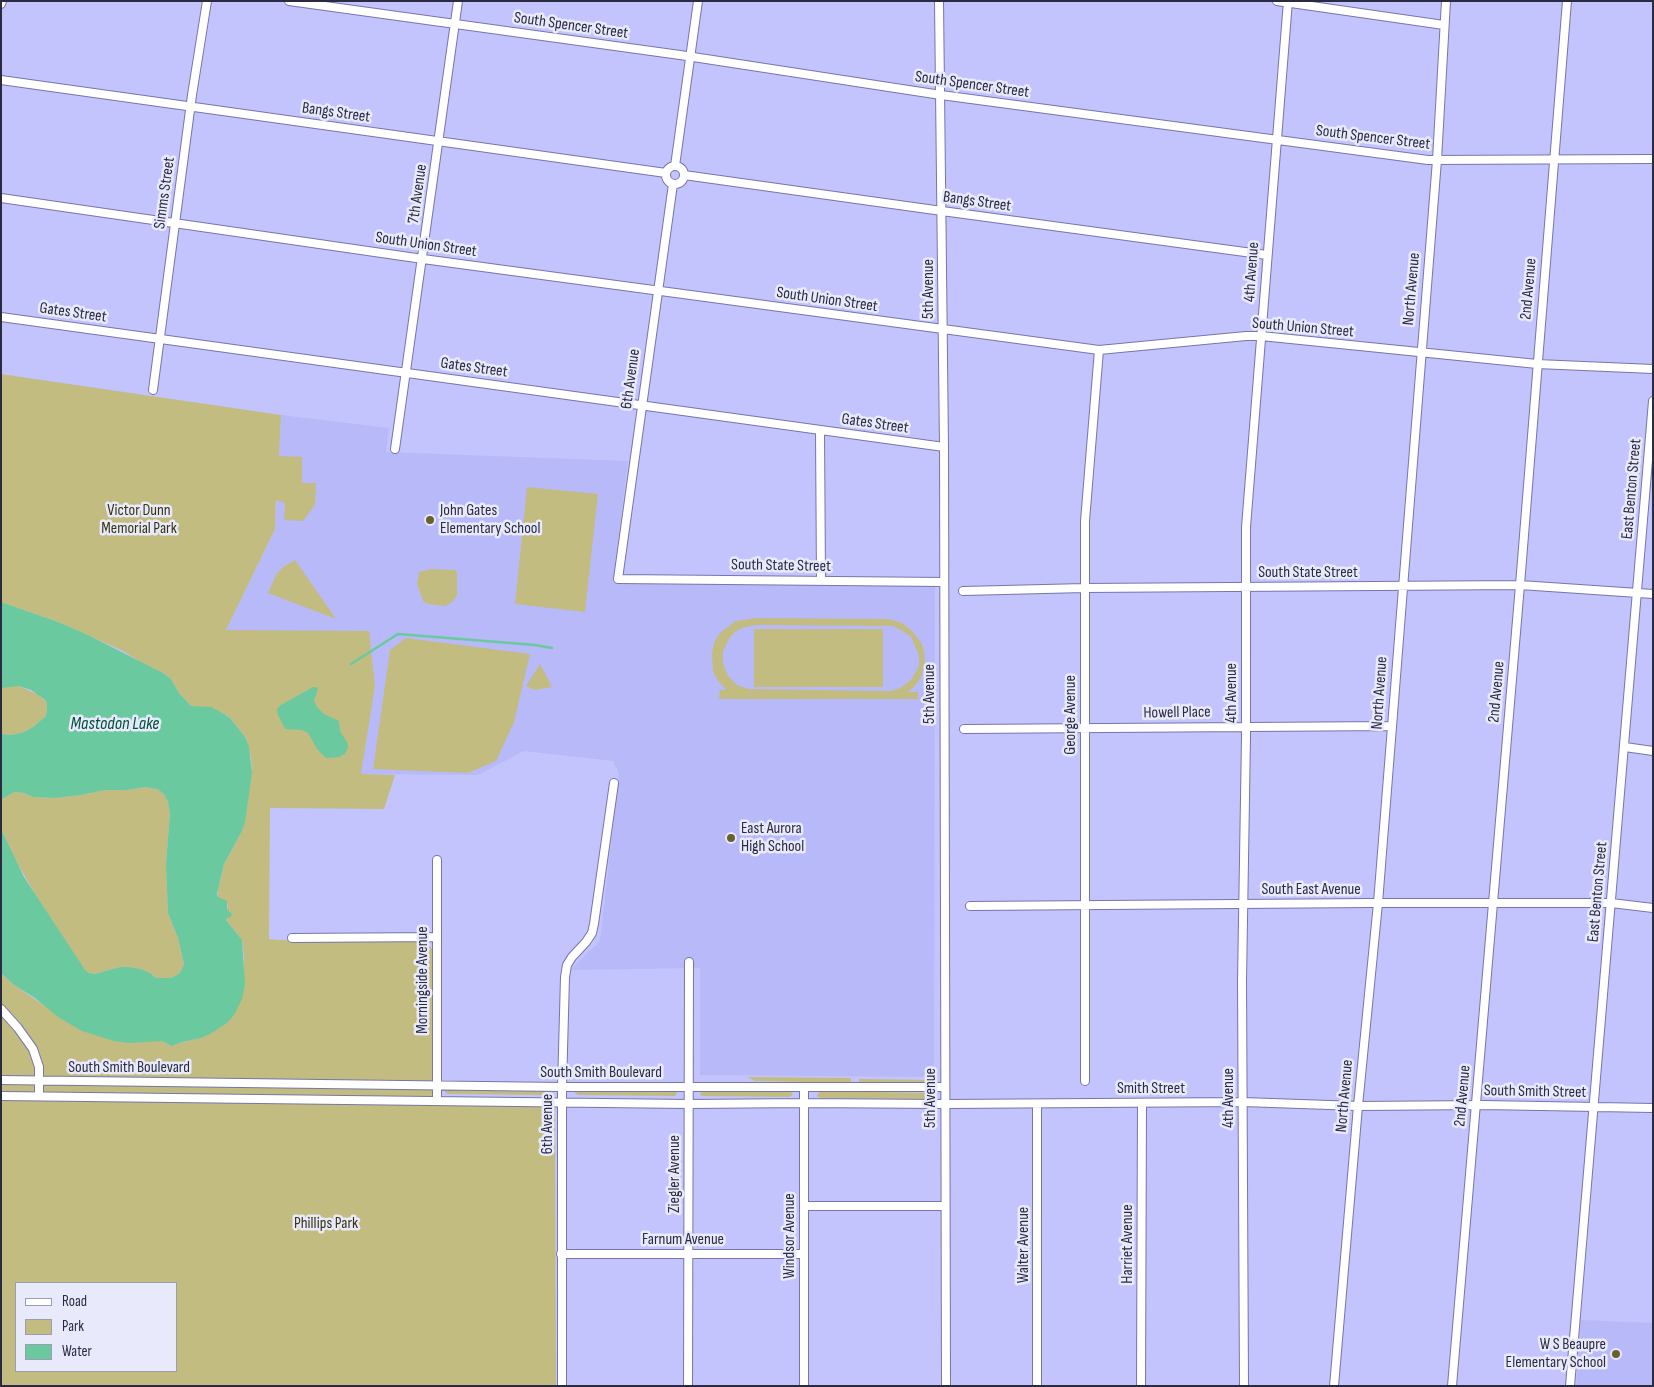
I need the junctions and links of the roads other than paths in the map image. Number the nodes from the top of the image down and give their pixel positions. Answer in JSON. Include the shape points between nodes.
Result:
{"nodes":[{"id":1,"x":207,"y":1,"type":"edge"},
{"id":2,"x":289,"y":1,"type":"edge"},
{"id":3,"x":458,"y":1,"type":"edge"},
{"id":4,"x":698,"y":1,"type":"edge"},
{"id":5,"x":940,"y":1,"type":"edge"},
{"id":6,"x":1277,"y":1,"type":"edge"},
{"id":7,"x":1446,"y":1,"type":"edge"},
{"id":8,"x":1567,"y":1,"type":"edge"},
{"id":9,"x":1288,"y":2,"type":"edge"},
{"id":10,"x":455,"y":24,"type":"junction"},
{"id":11,"x":1444,"y":24,"type":"junction"},
{"id":12,"x":691,"y":57,"type":"junction"},
{"id":13,"x":1,"y":80,"type":"edge"},
{"id":14,"x":941,"y":95,"type":"junction"},
{"id":15,"x":191,"y":107,"type":"junction"},
{"id":16,"x":439,"y":140,"type":"junction"},
{"id":17,"x":1277,"y":140,"type":"junction"},
{"id":18,"x":1653,"y":159,"type":"edge"},
{"id":19,"x":1436,"y":160,"type":"junction"},
{"id":20,"x":1554,"y":160,"type":"junction"},
{"id":21,"x":675,"y":166,"type":"junction"},
{"id":22,"x":666,"y":172,"type":"junction"},
{"id":23,"x":684,"y":175,"type":"junction"},
{"id":24,"x":673,"y":184,"type":"junction"},
{"id":25,"x":1,"y":198,"type":"edge"},
{"id":26,"x":942,"y":212,"type":"junction"},
{"id":27,"x":176,"y":223,"type":"junction"},
{"id":28,"x":1267,"y":254,"type":"junction"},
{"id":29,"x":423,"y":259,"type":"junction"},
{"id":30,"x":657,"y":291,"type":"junction"},
{"id":31,"x":1,"y":317,"type":"edge"},
{"id":32,"x":943,"y":330,"type":"junction"},
{"id":33,"x":1261,"y":336,"type":"junction"},
{"id":34,"x":160,"y":339,"type":"junction"},
{"id":35,"x":1099,"y":350,"type":"junction"},
{"id":36,"x":1420,"y":353,"type":"junction"},
{"id":37,"x":1537,"y":364,"type":"junction"},
{"id":38,"x":1653,"y":369,"type":"edge"},
{"id":39,"x":406,"y":373,"type":"junction"},
{"id":40,"x":153,"y":390,"type":"dead end"},
{"id":41,"x":1653,"y":402,"type":"edge"},
{"id":42,"x":641,"y":404,"type":"junction"},
{"id":43,"x":820,"y":431,"type":"junction"},
{"id":44,"x":944,"y":447,"type":"junction"},
{"id":45,"x":395,"y":449,"type":"dead end"},
{"id":46,"x":618,"y":579,"type":"joint"},
{"id":47,"x":820,"y":580,"type":"junction"},
{"id":48,"x":943,"y":582,"type":"junction"},
{"id":49,"x":1520,"y":585,"type":"junction"},
{"id":50,"x":1402,"y":586,"type":"junction"},
{"id":51,"x":1246,"y":587,"type":"junction"},
{"id":52,"x":1085,"y":588,"type":"junction"},
{"id":53,"x":963,"y":590,"type":"dead end"},
{"id":54,"x":1637,"y":592,"type":"junction"},
{"id":55,"x":1653,"y":594,"type":"edge"},
{"id":56,"x":1246,"y":726,"type":"junction"},
{"id":57,"x":1391,"y":726,"type":"junction"},
{"id":58,"x":1085,"y":728,"type":"junction"},
{"id":59,"x":964,"y":729,"type":"dead end"},
{"id":60,"x":1625,"y":747,"type":"junction"},
{"id":61,"x":1653,"y":751,"type":"edge"},
{"id":62,"x":614,"y":783,"type":"dead end"},
{"id":63,"x":437,"y":860,"type":"dead end"},
{"id":64,"x":1378,"y":903,"type":"junction"},
{"id":65,"x":1493,"y":903,"type":"junction"},
{"id":66,"x":1611,"y":903,"type":"junction"},
{"id":67,"x":1244,"y":904,"type":"junction"},
{"id":68,"x":970,"y":906,"type":"dead end"},
{"id":69,"x":1085,"y":906,"type":"junction"},
{"id":70,"x":1653,"y":908,"type":"edge"},
{"id":71,"x":437,"y":937,"type":"junction"},
{"id":72,"x":292,"y":938,"type":"dead end"},
{"id":73,"x":688,"y":962,"type":"dead end"},
{"id":74,"x":1,"y":1009,"type":"edge"},
{"id":75,"x":1,"y":1080,"type":"edge"},
{"id":76,"x":40,"y":1081,"type":"junction"},
{"id":77,"x":1085,"y":1081,"type":"dead end"},
{"id":78,"x":256,"y":1083,"type":"junction"},
{"id":79,"x":437,"y":1085,"type":"junction"},
{"id":80,"x":562,"y":1087,"type":"junction"},
{"id":81,"x":689,"y":1087,"type":"junction"},
{"id":82,"x":804,"y":1087,"type":"junction"},
{"id":83,"x":945,"y":1087,"type":"junction"},
{"id":84,"x":1,"y":1096,"type":"edge"},
{"id":85,"x":39,"y":1096,"type":"junction"},
{"id":86,"x":256,"y":1099,"type":"junction"},
{"id":87,"x":437,"y":1100,"type":"junction"},
{"id":88,"x":562,"y":1102,"type":"junction"},
{"id":89,"x":1243,"y":1102,"type":"junction"},
{"id":90,"x":804,"y":1103,"type":"junction"},
{"id":91,"x":1142,"y":1103,"type":"junction"},
{"id":92,"x":689,"y":1104,"type":"junction"},
{"id":93,"x":945,"y":1104,"type":"junction"},
{"id":94,"x":1038,"y":1104,"type":"junction"},
{"id":95,"x":1476,"y":1105,"type":"junction"},
{"id":96,"x":1358,"y":1106,"type":"junction"},
{"id":97,"x":1594,"y":1107,"type":"junction"},
{"id":98,"x":1653,"y":1108,"type":"edge"},
{"id":99,"x":804,"y":1206,"type":"junction"},
{"id":100,"x":944,"y":1206,"type":"junction"},
{"id":101,"x":561,"y":1254,"type":"junction"},
{"id":102,"x":689,"y":1254,"type":"junction"},
{"id":103,"x":804,"y":1254,"type":"junction"},
{"id":104,"x":562,"y":1386,"type":"edge"},
{"id":105,"x":688,"y":1386,"type":"edge"},
{"id":106,"x":804,"y":1386,"type":"edge"},
{"id":107,"x":946,"y":1386,"type":"edge"},
{"id":108,"x":1037,"y":1386,"type":"edge"},
{"id":109,"x":1141,"y":1386,"type":"edge"},
{"id":110,"x":1244,"y":1386,"type":"edge"},
{"id":111,"x":1334,"y":1386,"type":"edge"},
{"id":112,"x":1452,"y":1386,"type":"edge"},
{"id":113,"x":1570,"y":1386,"type":"edge"}],
"edges":[{"from":1,"to":15,"type":"street","name":"Simms Street"},
{"from":2,"to":10,"type":"street","name":"South Spencer Street"},
{"from":3,"to":10,"type":"street","name":"7th Avenue"},
{"from":4,"to":12,"type":"street"},
{"from":5,"to":14,"type":"street","name":"5th Avenue"},
{"from":6,"to":9,"type":"street"},
{"from":7,"to":11,"type":"street","name":"North Avenue"},
{"from":8,"to":20,"type":"street","name":"2nd Avenue"},
{"from":9,"to":11,"type":"street"},
{"from":9,"to":17,"type":"street","name":"4th Avenue"},
{"from":10,"to":12,"type":"street","name":"South Spencer Street"},
{"from":10,"to":16,"type":"street","name":"7th Avenue"},
{"from":11,"to":19,"type":"street","name":"North Avenue"},
{"from":12,"to":14,"type":"street","name":"South Spencer Street"},
{"from":12,"to":21,"type":"street"},
{"from":13,"to":15,"type":"street","name":"Bangs Street"},
{"from":14,"to":17,"type":"street","name":"South Spencer Street"},
{"from":14,"to":26,"type":"street","name":"5th Avenue"},
{"from":15,"to":16,"type":"street","name":"Bangs Street"},
{"from":15,"to":27,"type":"street","name":"Simms Street"},
{"from":16,"to":22,"type":"street","name":"Bangs Street"},
{"from":16,"to":29,"type":"street","name":"7th Avenue"},
{"from":17,"to":19,"type":"street","name":"South Spencer Street"},
{"from":17,"to":28,"type":"street","name":"4th Avenue"},
{"from":18,"to":20,"type":"street","name":"South Spencer Street"},
{"from":19,"to":20,"type":"street","name":"South Spencer Street"},
{"from":19,"to":36,"type":"street","name":"North Avenue"},
{"from":20,"to":37,"type":"street","name":"2nd Avenue"},
{"from":21,"to":22,"type":"street"},
{"from":21,"to":23,"type":"street"},
{"from":22,"to":24,"type":"street","via":[[667,179]]},
{"from":23,"to":24,"type":"street"},
{"from":23,"to":26,"type":"street","name":"Bangs Street"},
{"from":24,"to":30,"type":"street","name":"6th Avenue"},
{"from":25,"to":27,"type":"street","name":"South Union Street"},
{"from":26,"to":28,"type":"street","name":"Bangs Street"},
{"from":26,"to":32,"type":"street","name":"5th Avenue"},
{"from":27,"to":29,"type":"street","name":"South Union Street"},
{"from":27,"to":34,"type":"street","name":"Simms Street"},
{"from":28,"to":33,"type":"street","name":"4th Avenue"},
{"from":29,"to":30,"type":"street","name":"South Union Street"},
{"from":29,"to":39,"type":"street","name":"7th Avenue"},
{"from":30,"to":32,"type":"street","name":"South Union Street"},
{"from":30,"to":42,"type":"street","name":"6th Avenue"},
{"from":31,"to":34,"type":"street","name":"Gates Street"},
{"from":32,"to":35,"type":"street","name":"South Union Street"},
{"from":32,"to":44,"type":"street","name":"5th Avenue"},
{"from":33,"to":35,"type":"street","name":"South Union Street"},
{"from":33,"to":36,"type":"street","name":"South Union Street"},
{"from":33,"to":51,"type":"street","name":"4th Avenue","via":[[1246,527]]},
{"from":34,"to":39,"type":"street","name":"Gates Street"},
{"from":34,"to":40,"type":"street","name":"Simms Street"},
{"from":35,"to":52,"type":"street","name":"George Avenue","via":[[1086,512]]},
{"from":36,"to":37,"type":"street","name":"South Union Street"},
{"from":36,"to":50,"type":"street","name":"North Avenue"},
{"from":37,"to":38,"type":"street","name":"South Union Street"},
{"from":37,"to":49,"type":"street","name":"2nd Avenue"},
{"from":39,"to":42,"type":"street","name":"Gates Street"},
{"from":39,"to":45,"type":"street","name":"7th Avenue"},
{"from":41,"to":54,"type":"street","name":"East Benton Street"},
{"from":42,"to":43,"type":"street","name":"Gates Street"},
{"from":42,"to":46,"type":"street","name":"6th Avenue"},
{"from":43,"to":44,"type":"street","name":"Gates Street"},
{"from":43,"to":47,"type":"street"},
{"from":44,"to":48,"type":"street","name":"5th Avenue"},
{"from":46,"to":47,"type":"street","name":"South State Street"},
{"from":47,"to":48,"type":"street","name":"South State Street"},
{"from":48,"to":83,"type":"street","name":"5th Avenue"},
{"from":49,"to":50,"type":"street","name":"South State Street"},
{"from":49,"to":54,"type":"street","name":"South State Street"},
{"from":49,"to":65,"type":"street","name":"2nd Avenue"},
{"from":50,"to":51,"type":"street","name":"South State Street"},
{"from":50,"to":57,"type":"street","name":"North Avenue"},
{"from":51,"to":52,"type":"street","name":"South State Street"},
{"from":51,"to":56,"type":"street","name":"4th Avenue"},
{"from":52,"to":53,"type":"street","name":"South State Street"},
{"from":52,"to":58,"type":"street","name":"George Avenue"},
{"from":54,"to":55,"type":"street","name":"South State Street"},
{"from":54,"to":60,"type":"street","name":"East Benton Street"},
{"from":56,"to":57,"type":"street","name":"Howell Place"},
{"from":56,"to":58,"type":"street","name":"Howell Place"},
{"from":56,"to":67,"type":"street","name":"4th Avenue"},
{"from":57,"to":64,"type":"street","name":"North Avenue"},
{"from":58,"to":59,"type":"street","name":"Howell Place"},
{"from":58,"to":69,"type":"street","name":"George Avenue"},
{"from":60,"to":61,"type":"street"},
{"from":60,"to":66,"type":"street","name":"East Benton Street"},
{"from":62,"to":80,"type":"street","name":"6th Avenue","via":[[594,924],[586,942],[567,965]]},
{"from":63,"to":71,"type":"street","name":"Morningside Avenue"},
{"from":64,"to":65,"type":"street","name":"South East Avenue"},
{"from":64,"to":67,"type":"street","name":"South East Avenue"},
{"from":64,"to":96,"type":"street","name":"North Avenue"},
{"from":65,"to":66,"type":"street","name":"South East Avenue"},
{"from":65,"to":95,"type":"street","name":"2nd Avenue"},
{"from":66,"to":70,"type":"street","name":"South East Avenue"},
{"from":66,"to":97,"type":"street","name":"East Benton Street"},
{"from":67,"to":69,"type":"street","name":"South East Avenue"},
{"from":67,"to":89,"type":"street","name":"4th Avenue"},
{"from":68,"to":69,"type":"street","name":"South East Avenue"},
{"from":69,"to":77,"type":"street","name":"George Avenue"},
{"from":71,"to":72,"type":"street"},
{"from":71,"to":79,"type":"street","name":"Morningside Avenue"},
{"from":73,"to":81,"type":"street","name":"Ziegler Avenue"},
{"from":74,"to":76,"type":"street","via":[[33,1049]]},
{"from":75,"to":76,"type":"street","name":"South Smith Boulevard"},
{"from":76,"to":78,"type":"street","name":"South Smith Boulevard"},
{"from":76,"to":85,"type":"street"},
{"from":78,"to":79,"type":"street","name":"South Smith Boulevard"},
{"from":78,"to":86,"type":"street"},
{"from":79,"to":80,"type":"street","name":"South Smith Boulevard"},
{"from":79,"to":87,"type":"street","name":"Morningside Avenue"},
{"from":80,"to":81,"type":"street","name":"South Smith Boulevard"},
{"from":80,"to":88,"type":"street","name":"6th Avenue"},
{"from":81,"to":82,"type":"street","name":"South Smith Boulevard"},
{"from":81,"to":92,"type":"street","name":"Ziegler Avenue"},
{"from":82,"to":83,"type":"street","name":"South Smith Boulevard"},
{"from":82,"to":90,"type":"street","name":"Windsor Avenue"},
{"from":83,"to":93,"type":"street","name":"5th Avenue"},
{"from":84,"to":85,"type":"street","name":"South Smith Boulevard"},
{"from":85,"to":86,"type":"street","name":"South Smith Boulevard"},
{"from":86,"to":87,"type":"street","name":"South Smith Boulevard"},
{"from":87,"to":88,"type":"street","name":"South Smith Boulevard"},
{"from":88,"to":92,"type":"street","name":"South Smith Boulevard"},
{"from":88,"to":101,"type":"street","name":"6th Avenue"},
{"from":89,"to":91,"type":"street","name":"Smith Street"},
{"from":89,"to":96,"type":"street","name":"Smith Street"},
{"from":89,"to":110,"type":"street","name":"4th Avenue"},
{"from":90,"to":92,"type":"street","name":"South Smith Boulevard"},
{"from":90,"to":93,"type":"street","name":"South Smith Boulevard"},
{"from":90,"to":99,"type":"street","name":"Windsor Avenue"},
{"from":91,"to":94,"type":"street","name":"Smith Street"},
{"from":91,"to":109,"type":"street","name":"Harriet Avenue"},
{"from":92,"to":102,"type":"street","name":"Ziegler Avenue"},
{"from":93,"to":94,"type":"street","name":"Smith Street"},
{"from":93,"to":100,"type":"street","name":"5th Avenue"},
{"from":94,"to":108,"type":"street","name":"Walter Avenue"},
{"from":95,"to":96,"type":"street","name":"South Smith Street"},
{"from":95,"to":97,"type":"street","name":"South Smith Street"},
{"from":95,"to":112,"type":"street","name":"2nd Avenue"},
{"from":96,"to":111,"type":"street","name":"North Avenue"},
{"from":97,"to":98,"type":"street","name":"South Smith Street"},
{"from":97,"to":113,"type":"street","name":"East Benton Street"},
{"from":99,"to":100,"type":"street"},
{"from":99,"to":103,"type":"street","name":"Windsor Avenue"},
{"from":100,"to":107,"type":"street","name":"5th Avenue"},
{"from":101,"to":102,"type":"street","name":"Farnum Avenue"},
{"from":101,"to":104,"type":"street","name":"6th Avenue"},
{"from":102,"to":103,"type":"street","name":"Farnum Avenue"},
{"from":102,"to":105,"type":"street","name":"Ziegler Avenue"},
{"from":103,"to":106,"type":"street","name":"Windsor Avenue"}]}
